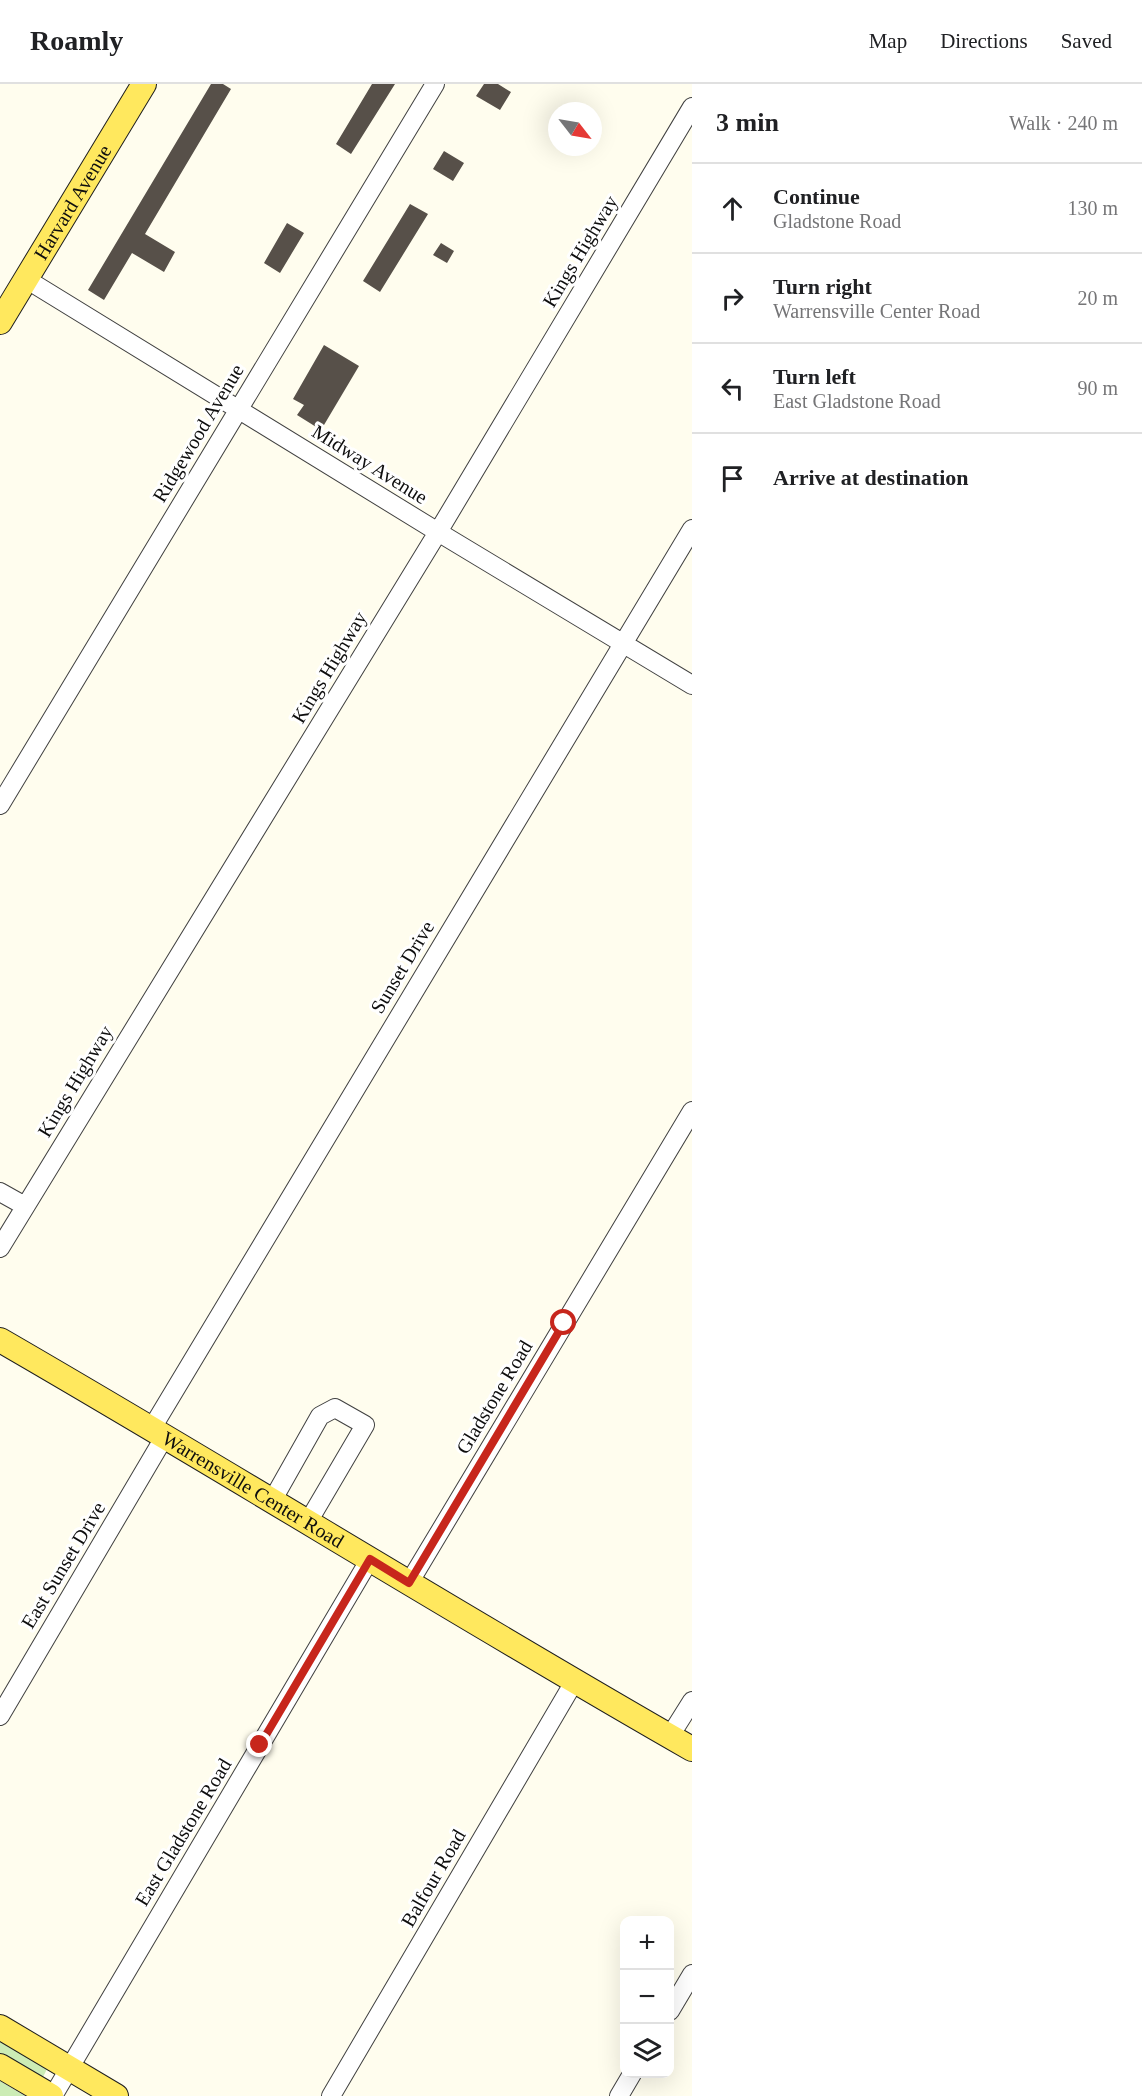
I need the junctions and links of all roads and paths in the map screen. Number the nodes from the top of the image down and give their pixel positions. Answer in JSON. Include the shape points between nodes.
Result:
{"nodes":[{"id":1,"x":144,"y":84,"type":"edge"},
{"id":2,"x":435,"y":84,"type":"edge"},
{"id":3,"x":692,"y":107,"type":"edge"},
{"id":4,"x":26,"y":279,"type":"junction"},
{"id":5,"x":0,"y":322,"type":"edge"},
{"id":6,"x":238,"y":409,"type":"junction"},
{"id":7,"x":692,"y":529,"type":"edge"},
{"id":8,"x":438,"y":532,"type":"junction"},
{"id":9,"x":622,"y":644,"type":"junction"},
{"id":10,"x":692,"y":685,"type":"edge"},
{"id":11,"x":0,"y":805,"type":"edge"},
{"id":12,"x":692,"y":1111,"type":"edge"},
{"id":13,"x":0,"y":1192,"type":"edge"},
{"id":14,"x":25,"y":1206,"type":"junction"},
{"id":15,"x":0,"y":1248,"type":"edge"},
{"id":16,"x":0,"y":1340,"type":"edge"},
{"id":17,"x":158,"y":1432,"type":"junction"},
{"id":18,"x":272,"y":1501,"type":"junction"},
{"id":19,"x":308,"y":1522,"type":"junction"},
{"id":20,"x":370,"y":1559,"type":"junction"},
{"id":21,"x":409,"y":1583,"type":"junction"},
{"id":22,"x":574,"y":1682,"type":"junction"},
{"id":23,"x":692,"y":1701,"type":"edge"},
{"id":24,"x":0,"y":1716,"type":"edge"},
{"id":25,"x":670,"y":1736,"type":"junction"},
{"id":26,"x":692,"y":1749,"type":"edge"},
{"id":27,"x":692,"y":1974,"type":"edge"},
{"id":28,"x":674,"y":2003,"type":"edge"},
{"id":29,"x":0,"y":2027,"type":"edge"},
{"id":30,"x":0,"y":2066,"type":"edge"},
{"id":31,"x":69,"y":2068,"type":"junction"},
{"id":32,"x":629,"y":2078,"type":"edge"},
{"id":33,"x":52,"y":2096,"type":"edge"},
{"id":34,"x":116,"y":2096,"type":"edge"},
{"id":35,"x":331,"y":2096,"type":"edge"},
{"id":36,"x":619,"y":2096,"type":"edge"}],
"edges":[{"from":1,"to":4,"type":"main road","name":"Harvard Avenue"},
{"from":2,"to":6,"type":"street","name":"Ridgewood Avenue"},
{"from":3,"to":8,"type":"street","name":"Kings Highway"},
{"from":4,"to":5,"type":"main road","name":"Harvard Avenue"},
{"from":4,"to":6,"type":"street","name":"Midway Avenue"},
{"from":6,"to":8,"type":"street","name":"Midway Avenue"},
{"from":6,"to":11,"type":"street","name":"Ridgewood Avenue"},
{"from":7,"to":9,"type":"street","name":"Sunset Drive"},
{"from":8,"to":9,"type":"street","name":"Midway Avenue"},
{"from":8,"to":14,"type":"street","name":"Kings Highway"},
{"from":9,"to":10,"type":"street","name":"Midway Avenue"},
{"from":9,"to":17,"type":"street","name":"Sunset Drive"},
{"from":12,"to":21,"type":"street","name":"Gladstone Road"},
{"from":13,"to":14,"type":"street"},
{"from":14,"to":15,"type":"street","name":"Kings Highway"},
{"from":16,"to":17,"type":"main road","name":"Warrensville Center Road"},
{"from":17,"to":18,"type":"main road","name":"Warrensville Center Road"},
{"from":17,"to":24,"type":"street","name":"East Sunset Drive"},
{"from":18,"to":19,"type":"main road","name":"Warrensville Center Road"},
{"from":18,"to":19,"type":"street","via":[[320,1416],[335,1408],[365,1425]]},
{"from":19,"to":20,"type":"main road","name":"Warrensville Center Road"},
{"from":20,"to":21,"type":"main road","name":"Warrensville Center Road"},
{"from":20,"to":31,"type":"street","name":"East Gladstone Road"},
{"from":21,"to":22,"type":"main road","name":"Warrensville Center Road"},
{"from":22,"to":25,"type":"main road","name":"Warrensville Center Road"},
{"from":22,"to":35,"type":"street","name":"Balfour Road"},
{"from":23,"to":25,"type":"street"},
{"from":25,"to":26,"type":"main road","name":"Warrensville Center Road"},
{"from":27,"to":28,"type":"street"},
{"from":29,"to":31,"type":"main road"},
{"from":30,"to":33,"type":"main road"},
{"from":31,"to":33,"type":"street","name":"East Gladstone Road"},
{"from":31,"to":34,"type":"main road"},
{"from":32,"to":36,"type":"street"}]}
